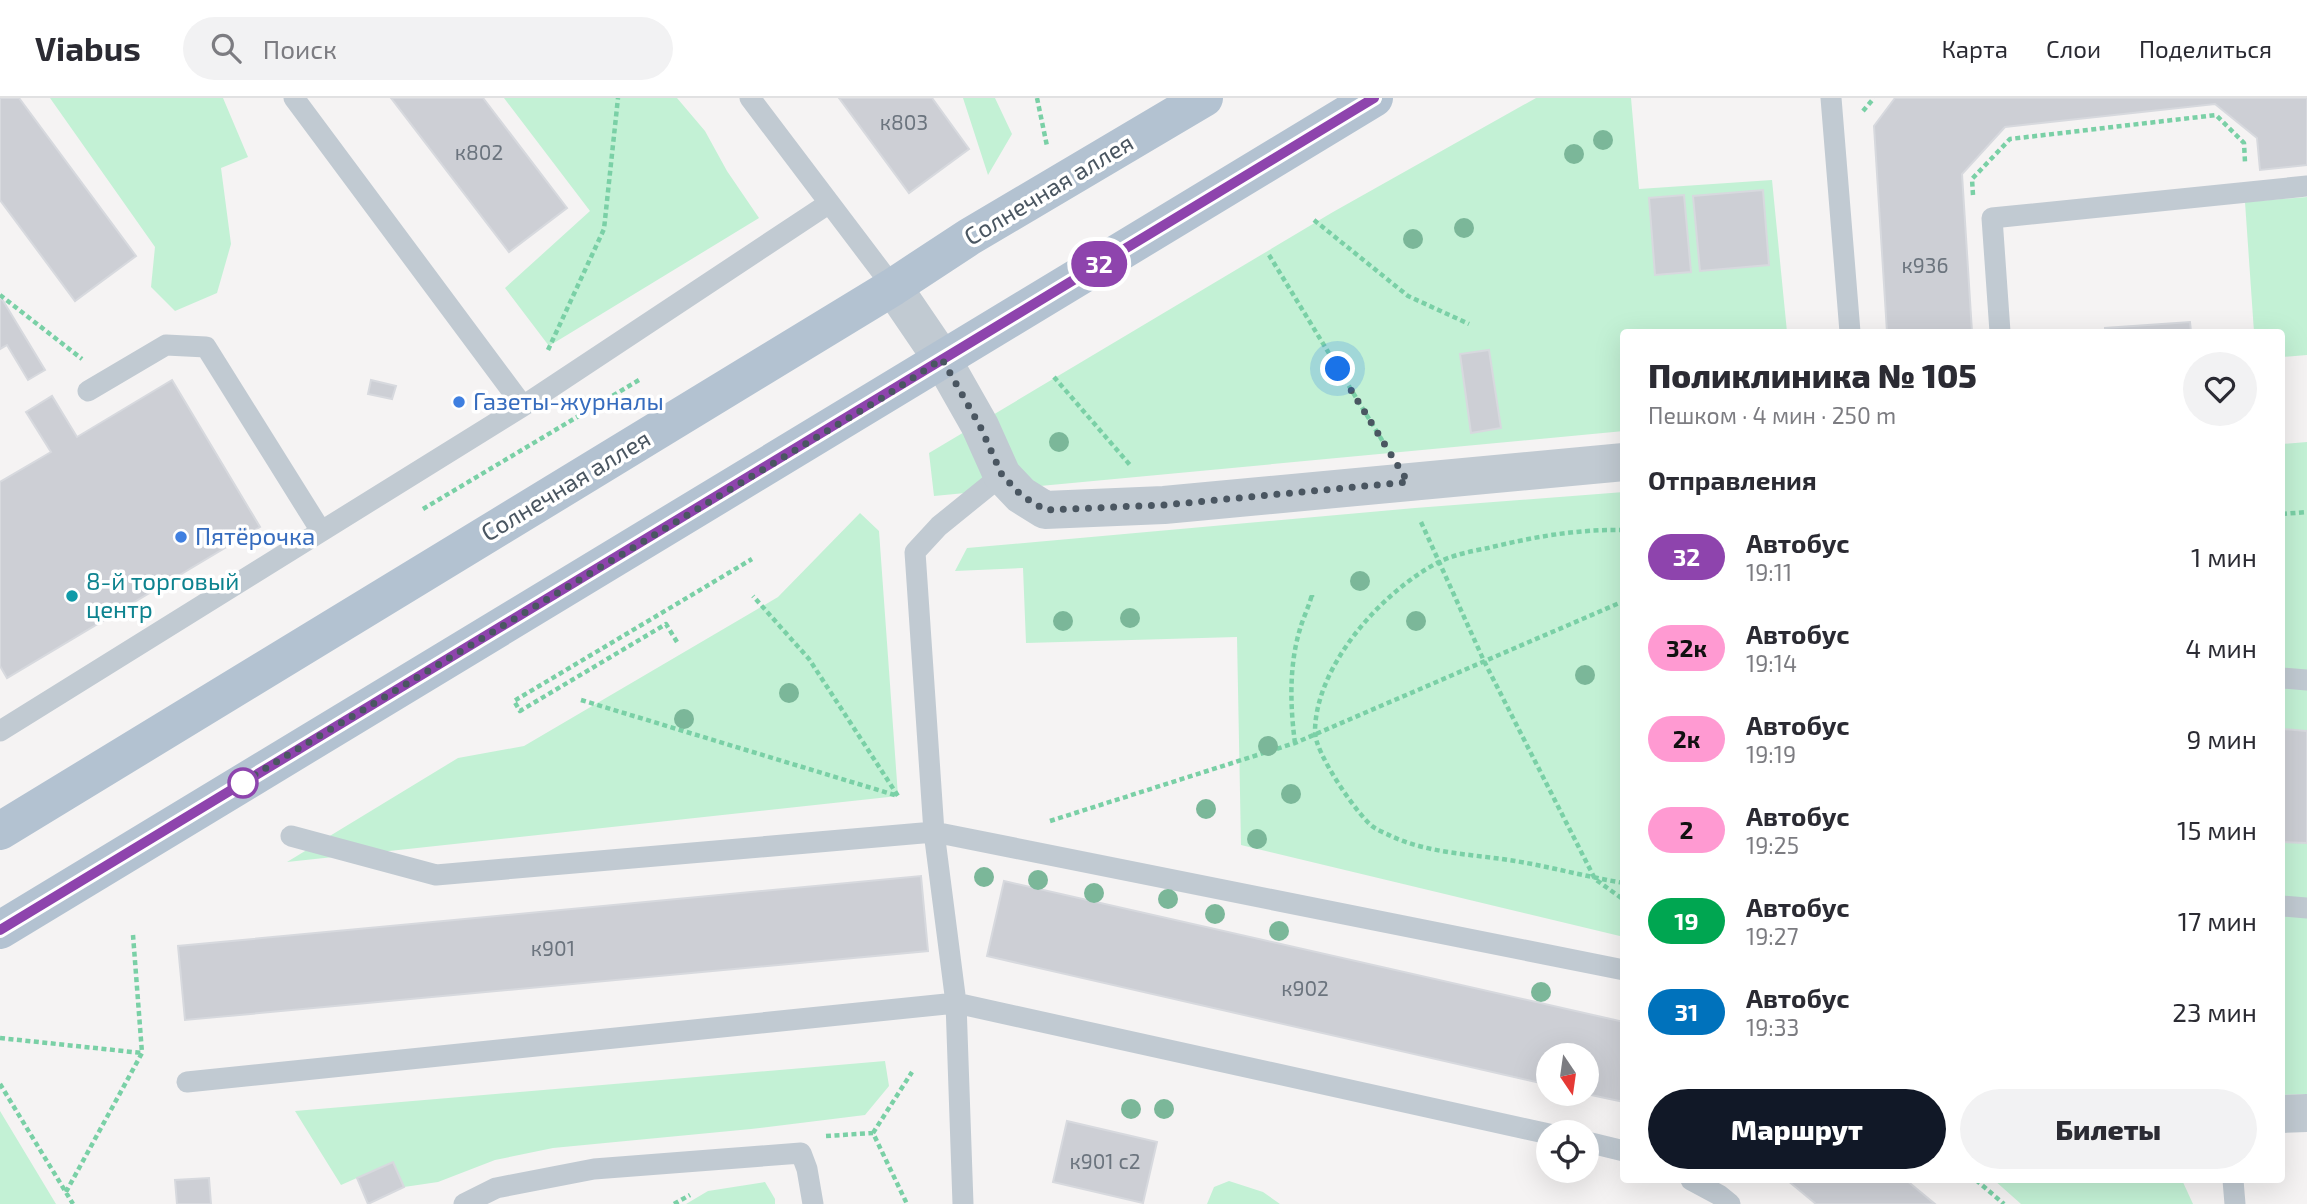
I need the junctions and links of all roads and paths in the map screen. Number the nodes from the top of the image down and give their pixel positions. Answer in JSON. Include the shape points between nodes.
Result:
{"nodes":[{"id":1,"x":294,"y":98,"type":"edge"},
{"id":2,"x":618,"y":98,"type":"edge"},
{"id":3,"x":750,"y":98,"type":"edge"},
{"id":4,"x":1037,"y":98,"type":"edge"},
{"id":5,"x":1204,"y":98,"type":"edge"},
{"id":6,"x":1374,"y":98,"type":"edge"},
{"id":7,"x":1831,"y":98,"type":"edge"},
{"id":8,"x":1047,"y":148,"type":"dead end"},
{"id":9,"x":2307,"y":186,"type":"edge"},
{"id":10,"x":828,"y":204,"type":"junction"},
{"id":11,"x":1314,"y":219,"type":"dead end"},
{"id":12,"x":1269,"y":255,"type":"dead end"},
{"id":13,"x":893,"y":287,"type":"junction"},
{"id":14,"x":0,"y":295,"type":"edge"},
{"id":15,"x":1468,"y":324,"type":"dead end"},
{"id":16,"x":1850,"y":329,"type":"edge"},
{"id":17,"x":2000,"y":329,"type":"edge"},
{"id":18,"x":942,"y":359,"type":"junction"},
{"id":19,"x":1054,"y":377,"type":"dead end"},
{"id":20,"x":108,"y":379,"type":"junction"},
{"id":21,"x":639,"y":380,"type":"dead end"},
{"id":22,"x":88,"y":391,"type":"dead end"},
{"id":23,"x":523,"y":406,"type":"junction"},
{"id":24,"x":552,"y":432,"type":"dead end"},
{"id":25,"x":1620,"y":462,"type":"edge"},
{"id":26,"x":1002,"y":475,"type":"junction"},
{"id":27,"x":1408,"y":482,"type":"junction"},
{"id":28,"x":1164,"y":505,"type":"junction"},
{"id":29,"x":2307,"y":512,"type":"edge"},
{"id":30,"x":2285,"y":514,"type":"edge"},
{"id":31,"x":1620,"y":530,"type":"edge"},
{"id":32,"x":321,"y":531,"type":"junction"},
{"id":33,"x":752,"y":559,"type":"dead end"},
{"id":34,"x":1439,"y":562,"type":"junction"},
{"id":35,"x":753,"y":596,"type":"dead end"},
{"id":36,"x":1312,"y":597,"type":"dead end"},
{"id":37,"x":1620,"y":603,"type":"edge"},
{"id":38,"x":677,"y":642,"type":"dead end"},
{"id":39,"x":1484,"y":661,"type":"junction"},
{"id":40,"x":2285,"y":678,"type":"edge"},
{"id":41,"x":2307,"y":680,"type":"edge"},
{"id":42,"x":581,"y":700,"type":"dead end"},
{"id":43,"x":0,"y":731,"type":"edge"},
{"id":44,"x":1314,"y":735,"type":"junction"},
{"id":45,"x":1295,"y":743,"type":"junction"},
{"id":46,"x":0,"y":831,"type":"edge"},
{"id":47,"x":934,"y":831,"type":"junction"},
{"id":48,"x":291,"y":836,"type":"dead end"},
{"id":49,"x":986,"y":842,"type":"junction"},
{"id":50,"x":1595,"y":878,"type":"junction"},
{"id":51,"x":1620,"y":882,"type":"edge"},
{"id":52,"x":1620,"y":897,"type":"edge"},
{"id":53,"x":2285,"y":906,"type":"edge"},
{"id":54,"x":2307,"y":908,"type":"edge"},
{"id":55,"x":0,"y":930,"type":"edge"},
{"id":56,"x":132,"y":935,"type":"dead end"},
{"id":57,"x":1620,"y":969,"type":"edge"},
{"id":58,"x":956,"y":1003,"type":"junction"},
{"id":59,"x":0,"y":1038,"type":"edge"},
{"id":60,"x":142,"y":1053,"type":"junction"},
{"id":61,"x":912,"y":1072,"type":"dead end"},
{"id":62,"x":187,"y":1082,"type":"dead end"},
{"id":63,"x":0,"y":1084,"type":"edge"},
{"id":64,"x":2307,"y":1113,"type":"edge"},
{"id":65,"x":2285,"y":1114,"type":"edge"},
{"id":66,"x":1536,"y":1131,"type":"edge"},
{"id":67,"x":873,"y":1133,"type":"dead end"},
{"id":68,"x":1599,"y":1145,"type":"edge"},
{"id":69,"x":1620,"y":1150,"type":"edge"},
{"id":70,"x":1697,"y":1183,"type":"edge"},
{"id":71,"x":1980,"y":1183,"type":"edge"},
{"id":72,"x":2233,"y":1183,"type":"edge"},
{"id":73,"x":66,"y":1192,"type":"junction"},
{"id":74,"x":492,"y":1196,"type":"edge"},
{"id":75,"x":73,"y":1204,"type":"edge"},
{"id":76,"x":464,"y":1204,"type":"edge"},
{"id":77,"x":813,"y":1204,"type":"edge"},
{"id":78,"x":963,"y":1204,"type":"edge"},
{"id":79,"x":1730,"y":1204,"type":"edge"},
{"id":80,"x":2004,"y":1204,"type":"edge"},
{"id":81,"x":2235,"y":1204,"type":"edge"}],
"edges":[{"from":1,"to":23,"type":"lane"},
{"from":2,"to":23,"type":"path","via":[[604,229]]},
{"from":3,"to":10,"type":"lane"},
{"from":4,"to":8,"type":"path"},
{"from":5,"to":13,"type":"main road","name":"Солнечная аллея"},
{"from":6,"to":18,"type":"main road"},
{"from":7,"to":16,"type":"lane"},
{"from":9,"to":17,"type":"lane","via":[[1992,218]]},
{"from":10,"to":13,"type":"lane"},
{"from":10,"to":23,"type":"lane"},
{"from":11,"to":15,"type":"path","via":[[1408,296]]},
{"from":12,"to":27,"type":"path"},
{"from":13,"to":18,"type":"street"},
{"from":13,"to":46,"type":"main road","name":"Солнечная аллея"},
{"from":14,"to":20,"type":"path"},
{"from":18,"to":26,"type":"street"},
{"from":18,"to":55,"type":"main road"},
{"from":19,"to":28,"type":"path"},
{"from":20,"to":22,"type":"lane"},
{"from":20,"to":32,"type":"lane","via":[[166,345],[205,347]]},
{"from":21,"to":24,"type":"path"},
{"from":23,"to":32,"type":"lane"},
{"from":25,"to":27,"type":"street"},
{"from":26,"to":28,"type":"street","via":[[1021,495],[1045,510]]},
{"from":26,"to":47,"type":"lane","via":[[915,552]]},
{"from":27,"to":28,"type":"street"},
{"from":27,"to":34,"type":"path"},
{"from":29,"to":30,"type":"path"},
{"from":31,"to":34,"type":"path","via":[[1550,534]]},
{"from":32,"to":43,"type":"lane"},
{"from":33,"to":38,"type":"path","via":[[514,701],[520,711],[666,624]]},
{"from":34,"to":39,"type":"path"},
{"from":34,"to":44,"type":"path","via":[[1395,591],[1343,651],[1320,697]]},
{"from":35,"to":42,"type":"path","via":[[809,659],[898,796]]},
{"from":36,"to":45,"type":"path","via":[[1299,631],[1292,678],[1290,712]]},
{"from":37,"to":39,"type":"path"},
{"from":39,"to":44,"type":"path"},
{"from":39,"to":50,"type":"path"},
{"from":40,"to":41,"type":"lane"},
{"from":44,"to":45,"type":"path"},
{"from":44,"to":50,"type":"path","via":[[1342,789],[1373,827],[1434,850]]},
{"from":45,"to":49,"type":"path"},
{"from":47,"to":48,"type":"lane","via":[[436,875]]},
{"from":47,"to":49,"type":"lane"},
{"from":47,"to":58,"type":"lane"},
{"from":49,"to":57,"type":"lane"},
{"from":50,"to":51,"type":"path"},
{"from":50,"to":52,"type":"path"},
{"from":53,"to":54,"type":"lane"},
{"from":56,"to":60,"type":"path"},
{"from":58,"to":62,"type":"lane"},
{"from":58,"to":66,"type":"lane"},
{"from":58,"to":78,"type":"lane"},
{"from":59,"to":60,"type":"path"},
{"from":60,"to":73,"type":"path"},
{"from":61,"to":67,"type":"path"},
{"from":63,"to":73,"type":"path"},
{"from":64,"to":65,"type":"street"},
{"from":68,"to":69,"type":"lane"},
{"from":70,"to":79,"type":"lane"},
{"from":71,"to":80,"type":"path"},
{"from":72,"to":81,"type":"lane"},
{"from":73,"to":75,"type":"path"},
{"from":74,"to":76,"type":"lane"},
{"from":74,"to":77,"type":"lane","via":[[594,1170],[801,1153]]}]}
